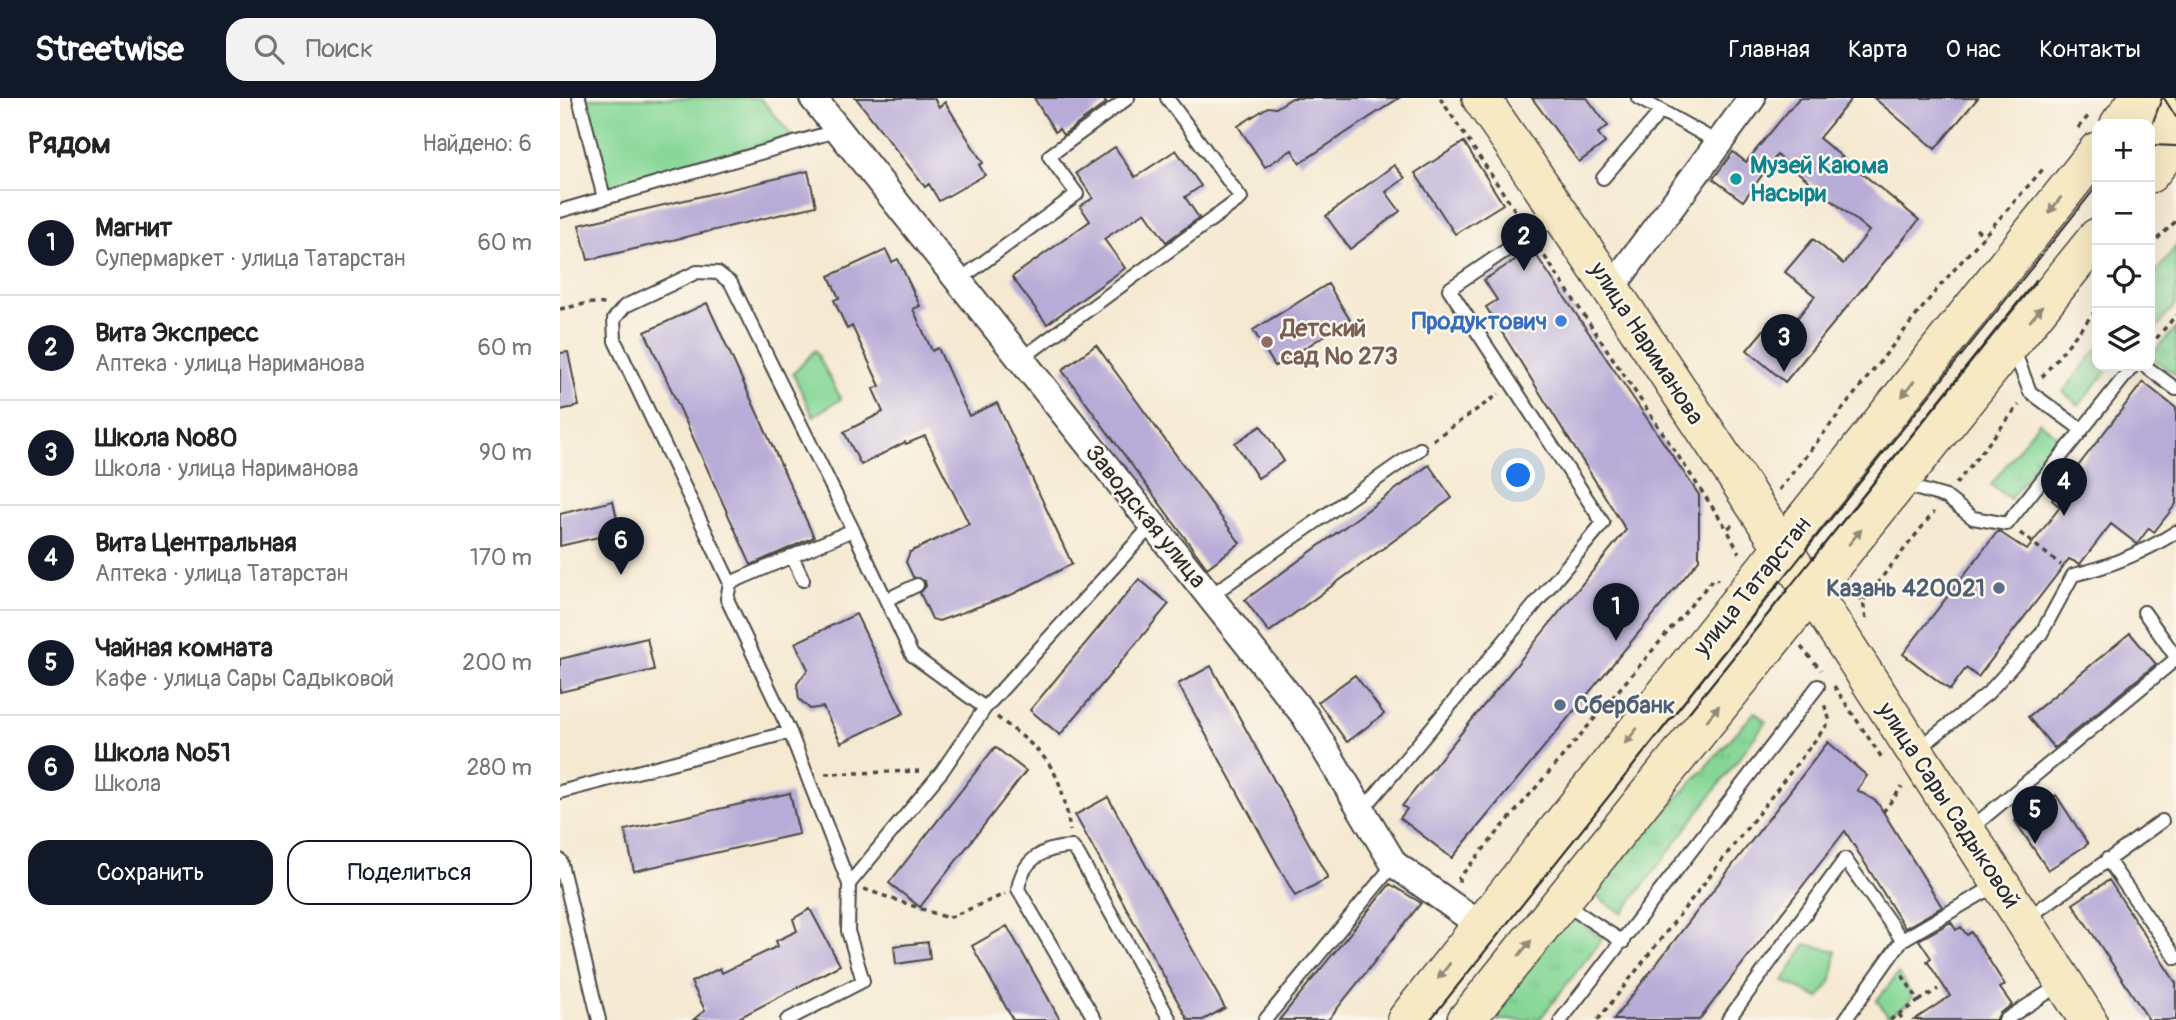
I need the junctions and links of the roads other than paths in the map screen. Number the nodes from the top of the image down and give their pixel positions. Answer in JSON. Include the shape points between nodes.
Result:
{"nodes":[{"id":1,"x":579,"y":98,"type":"edge"},
{"id":2,"x":813,"y":98,"type":"edge"},
{"id":3,"x":1128,"y":98,"type":"edge"},
{"id":4,"x":1167,"y":98,"type":"edge"},
{"id":5,"x":1481,"y":98,"type":"edge"},
{"id":6,"x":1638,"y":98,"type":"edge"},
{"id":7,"x":1752,"y":98,"type":"edge"},
{"id":8,"x":2139,"y":98,"type":"edge"},
{"id":9,"x":2153,"y":98,"type":"edge"},
{"id":10,"x":1661,"y":111,"type":"junction"},
{"id":11,"x":2123,"y":119,"type":"edge"},
{"id":12,"x":839,"y":130,"type":"junction"},
{"id":13,"x":2176,"y":135,"type":"edge"},
{"id":14,"x":2176,"y":142,"type":"edge"},
{"id":15,"x":1719,"y":143,"type":"junction"},
{"id":16,"x":2092,"y":157,"type":"edge"},
{"id":17,"x":2155,"y":168,"type":"edge"},
{"id":18,"x":1603,"y":178,"type":"dead end"},
{"id":19,"x":604,"y":198,"type":"junction"},
{"id":20,"x":560,"y":211,"type":"edge"},
{"id":21,"x":1560,"y":213,"type":"junction"},
{"id":22,"x":2092,"y":243,"type":"edge"},
{"id":23,"x":959,"y":281,"type":"junction"},
{"id":24,"x":1612,"y":287,"type":"junction"},
{"id":25,"x":2011,"y":345,"type":"junction"},
{"id":26,"x":1021,"y":359,"type":"junction"},
{"id":27,"x":2129,"y":371,"type":"edge"},
{"id":28,"x":2152,"y":371,"type":"edge"},
{"id":29,"x":2176,"y":389,"type":"edge"},
{"id":30,"x":2082,"y":430,"type":"junction"},
{"id":31,"x":1420,"y":449,"type":"road end"},
{"id":32,"x":1899,"y":483,"type":"junction"},
{"id":33,"x":1153,"y":524,"type":"junction"},
{"id":34,"x":853,"y":530,"type":"junction"},
{"id":35,"x":2176,"y":531,"type":"edge"},
{"id":36,"x":1782,"y":549,"type":"junction"},
{"id":37,"x":792,"y":556,"type":"junction"},
{"id":38,"x":803,"y":580,"type":"dead end"},
{"id":39,"x":730,"y":583,"type":"junction"},
{"id":40,"x":917,"y":585,"type":"dead end"},
{"id":41,"x":1811,"y":590,"type":"junction"},
{"id":42,"x":1210,"y":596,"type":"junction"},
{"id":43,"x":886,"y":600,"type":"junction"},
{"id":44,"x":2144,"y":612,"type":"dead end"},
{"id":45,"x":2176,"y":658,"type":"edge"},
{"id":46,"x":1818,"y":686,"type":"road end"},
{"id":47,"x":985,"y":708,"type":"junction"},
{"id":48,"x":790,"y":732,"type":"junction"},
{"id":49,"x":1914,"y":752,"type":"junction"},
{"id":50,"x":560,"y":792,"type":"edge"},
{"id":51,"x":1362,"y":811,"type":"junction"},
{"id":52,"x":2162,"y":821,"type":"dead end"},
{"id":53,"x":1967,"y":831,"type":"junction"},
{"id":54,"x":2107,"y":859,"type":"junction"},
{"id":55,"x":560,"y":860,"type":"edge"},
{"id":56,"x":1394,"y":864,"type":"junction"},
{"id":57,"x":2000,"y":883,"type":"junction"},
{"id":58,"x":849,"y":884,"type":"junction"},
{"id":59,"x":1562,"y":902,"type":"junction"},
{"id":60,"x":1471,"y":919,"type":"junction"},
{"id":61,"x":2024,"y":920,"type":"junction"},
{"id":62,"x":1902,"y":940,"type":"junction"},
{"id":63,"x":1623,"y":942,"type":"junction"},
{"id":64,"x":2176,"y":958,"type":"edge"},
{"id":65,"x":2064,"y":982,"type":"junction"},
{"id":66,"x":600,"y":1020,"type":"edge"},
{"id":67,"x":787,"y":1020,"type":"edge"},
{"id":68,"x":1094,"y":1020,"type":"edge"},
{"id":69,"x":1170,"y":1020,"type":"edge"},
{"id":70,"x":1265,"y":1020,"type":"edge"},
{"id":71,"x":1406,"y":1020,"type":"edge"},
{"id":72,"x":1466,"y":1020,"type":"edge"},
{"id":73,"x":1562,"y":1020,"type":"edge"},
{"id":74,"x":1728,"y":1020,"type":"edge"},
{"id":75,"x":1845,"y":1020,"type":"edge"},
{"id":76,"x":2005,"y":1020,"type":"edge"},
{"id":77,"x":2088,"y":1020,"type":"edge"}],
"edges":[{"from":1,"to":19,"type":"lane"},
{"from":2,"to":12,"type":"street","name":"Заводская улица"},
{"from":3,"to":23,"type":"lane","via":[[1049,156],[1077,194]]},
{"from":4,"to":26,"type":"lane","via":[[1241,198]]},
{"from":5,"to":21,"type":"main road","name":"улица Нариманова"},
{"from":6,"to":10,"type":"lane"},
{"from":7,"to":15,"type":"street"},
{"from":8,"to":11,"type":"main road"},
{"from":9,"to":13,"type":"main road"},
{"from":10,"to":15,"type":"lane"},
{"from":10,"to":18,"type":"lane"},
{"from":12,"to":19,"type":"lane"},
{"from":12,"to":23,"type":"street","name":"Заводская улица"},
{"from":14,"to":17,"type":"main road"},
{"from":15,"to":24,"type":"street"},
{"from":16,"to":36,"type":"main road","name":"улица Татарстан","one_way":true},
{"from":19,"to":20,"type":"lane"},
{"from":21,"to":24,"type":"main road","name":"улица Нариманова"},
{"from":21,"to":51,"type":"lane","via":[[1449,289],[1603,523]]},
{"from":25,"to":22,"type":"main road","name":"улица Татарстан","one_way":true},
{"from":23,"to":26,"type":"street","name":"Заводская улица"},
{"from":24,"to":36,"type":"main road","name":"улица Нариманова"},
{"from":25,"to":30,"type":"lane","via":[[2030,392]]},
{"from":25,"to":32,"type":"main road","name":"улица Татарстан"},
{"from":26,"to":33,"type":"street","name":"Заводская улица"},
{"from":27,"to":30,"type":"lane"},
{"from":28,"to":29,"type":"lane"},
{"from":30,"to":32,"type":"lane","via":[[2007,524],[1973,518],[1946,497]]},
{"from":31,"to":42,"type":"lane"},
{"from":41,"to":32,"type":"main road","name":"улица Татарстан","one_way":true},
{"from":33,"to":42,"type":"street","name":"Заводская улица"},
{"from":33,"to":47,"type":"lane"},
{"from":34,"to":37,"type":"lane"},
{"from":34,"to":39,"type":"lane","via":[[731,283],[718,272],[697,272],[625,306],[614,319],[615,341]]},
{"from":34,"to":43,"type":"lane"},
{"from":35,"to":49,"type":"lane","via":[[2146,551],[2073,575],[2041,634],[1987,693]]},
{"from":36,"to":41,"type":"main road","name":"улица Нариманова"},
{"from":36,"to":60,"type":"main road","name":"улица Татарстан","one_way":true},
{"from":37,"to":38,"type":"lane"},
{"from":37,"to":39,"type":"lane"},
{"from":39,"to":48,"type":"lane","via":[[727,599]]},
{"from":40,"to":43,"type":"lane"},
{"from":41,"to":49,"type":"main road","name":"улица Сары Садыковой"},
{"from":59,"to":41,"type":"main road","name":"улица Татарстан","one_way":true},
{"from":42,"to":51,"type":"street","name":"Заводская улица","via":[[1305,716]]},
{"from":43,"to":47,"type":"lane","via":[[912,655]]},
{"from":44,"to":45,"type":"lane"},
{"from":45,"to":53,"type":"lane"},
{"from":46,"to":63,"type":"lane"},
{"from":47,"to":58,"type":"lane","via":[[942,771]]},
{"from":48,"to":50,"type":"lane"},
{"from":48,"to":58,"type":"lane"},
{"from":49,"to":53,"type":"main road","name":"улица Сары Садыковой"},
{"from":51,"to":56,"type":"street","name":"Заводская улица"},
{"from":52,"to":54,"type":"lane"},
{"from":53,"to":57,"type":"main road","name":"улица Сары Садыковой"},
{"from":54,"to":61,"type":"lane"},
{"from":54,"to":64,"type":"lane"},
{"from":55,"to":66,"type":"lane"},
{"from":56,"to":60,"type":"street","name":"Заводская улица"},
{"from":56,"to":70,"type":"lane"},
{"from":57,"to":61,"type":"main road","name":"улица Сары Садыковой"},
{"from":57,"to":62,"type":"lane"},
{"from":58,"to":67,"type":"lane","via":[[848,931],[863,981]]},
{"from":59,"to":63,"type":"lane"},
{"from":72,"to":59,"type":"main road","name":"улица Татарстан","one_way":true},
{"from":60,"to":71,"type":"main road","name":"улица Татарстан","one_way":true},
{"from":61,"to":65,"type":"main road","name":"улица Сары Садыковой"},
{"from":62,"to":74,"type":"lane","via":[[1845,859]]},
{"from":62,"to":75,"type":"lane"},
{"from":63,"to":73,"type":"lane"},
{"from":65,"to":76,"type":"lane"},
{"from":65,"to":77,"type":"main road","name":"улица Сары Садыковой"},
{"from":68,"to":69,"type":"lane","via":[[1018,889],[1020,875],[1031,861],[1051,847],[1072,847]]}]}
